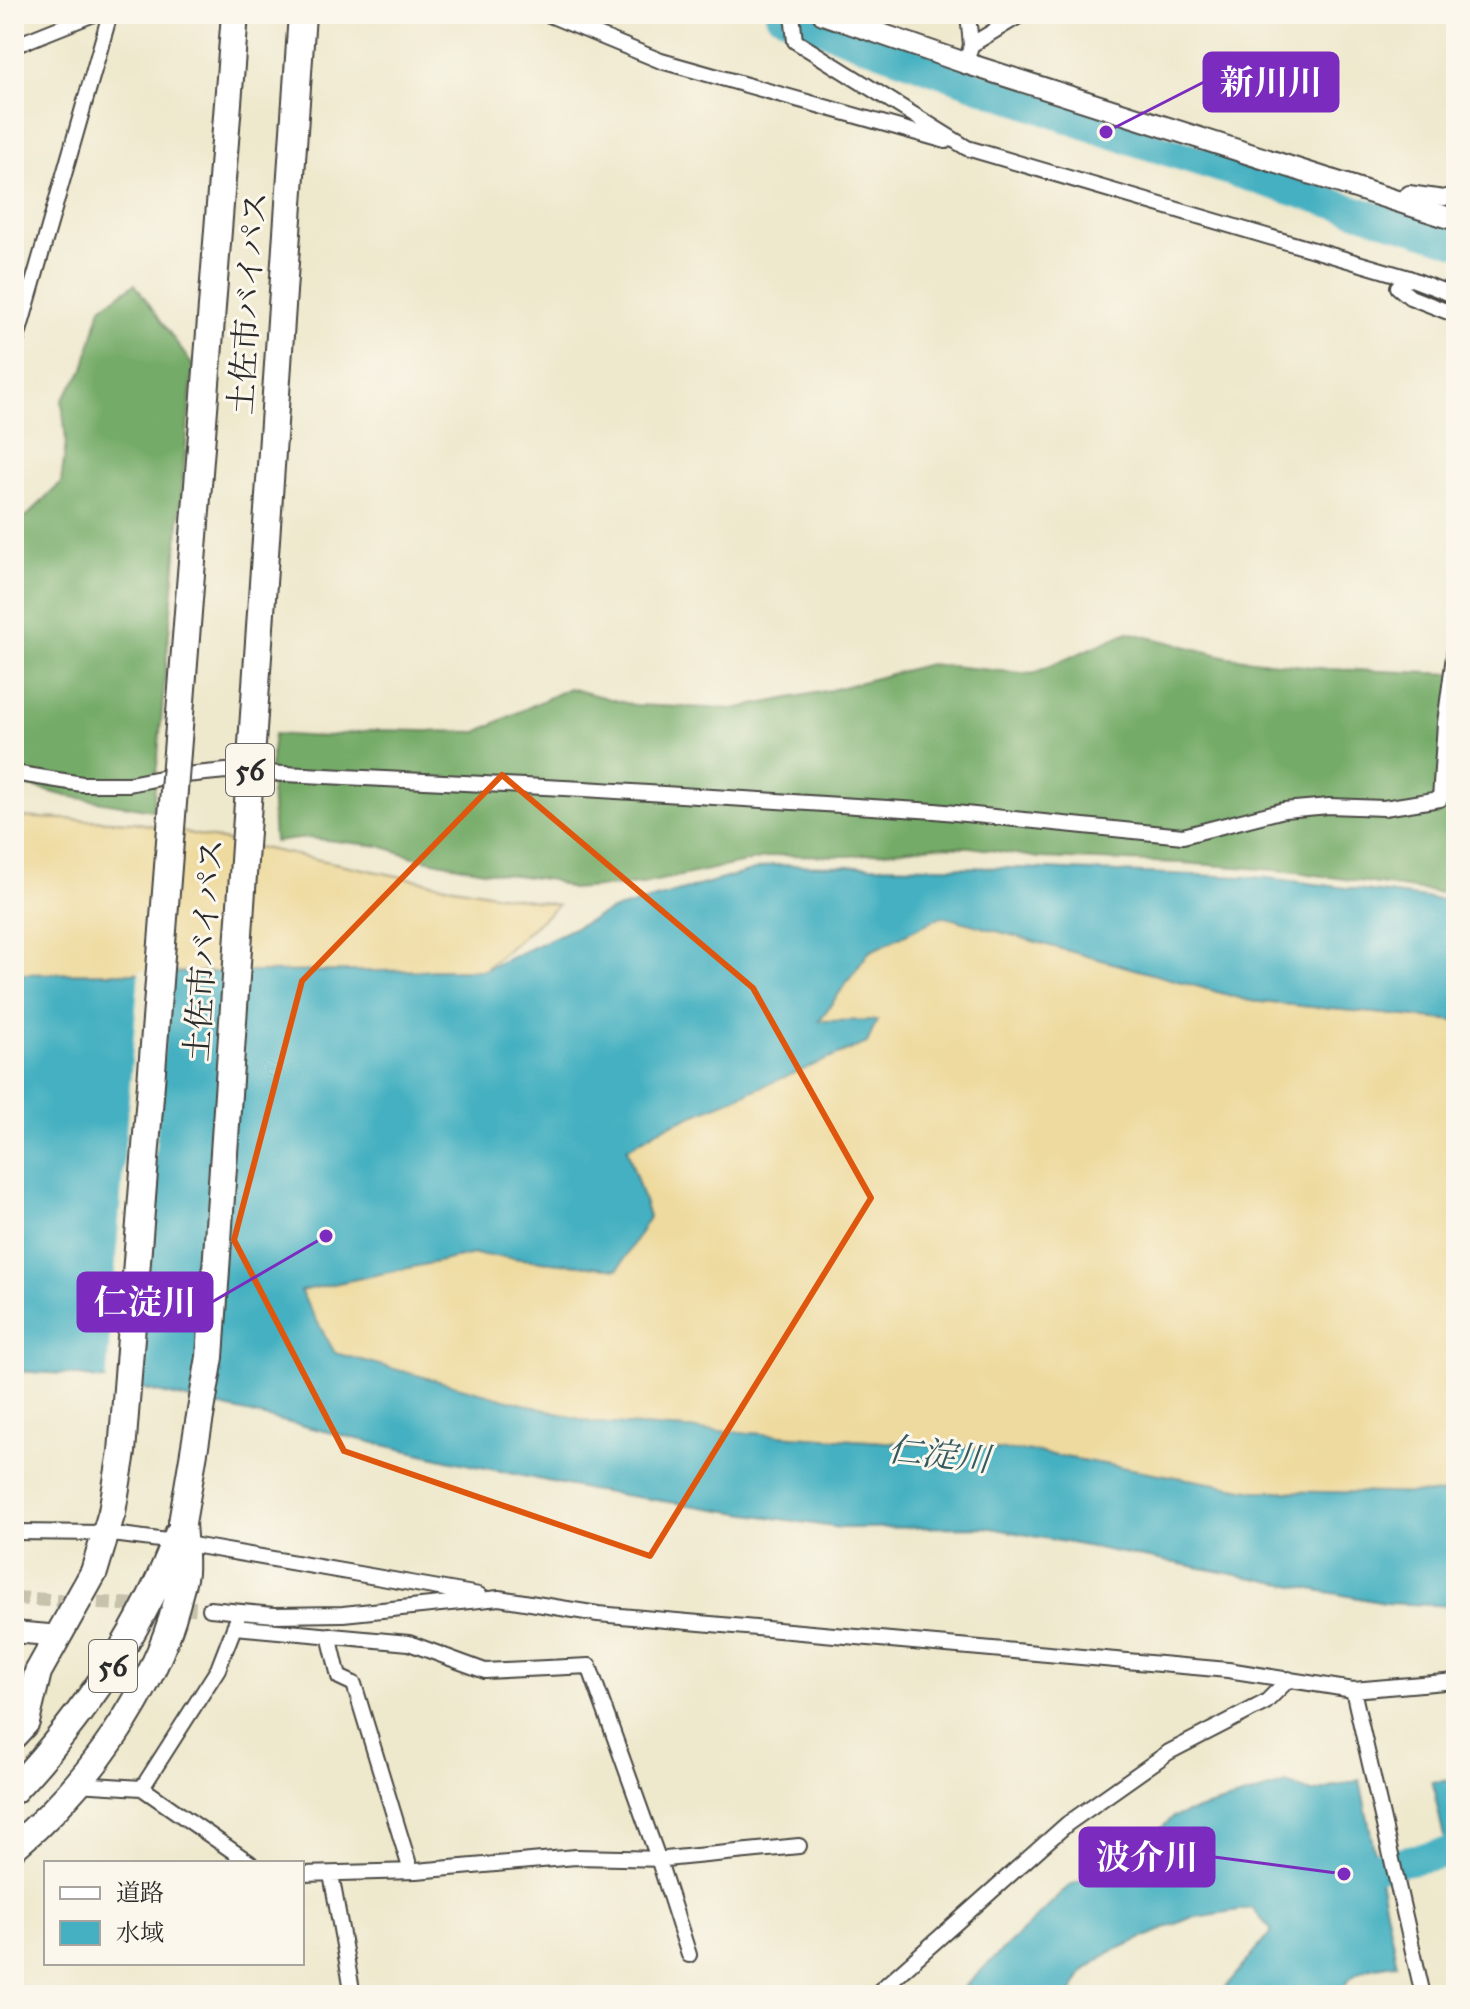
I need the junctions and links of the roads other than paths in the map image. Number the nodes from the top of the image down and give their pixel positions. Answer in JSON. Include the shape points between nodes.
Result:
{"nodes":[{"id":1,"x":94,"y":14,"type":"edge"},
{"id":2,"x":110,"y":14,"type":"edge"},
{"id":3,"x":235,"y":14,"type":"edge"},
{"id":4,"x":302,"y":14,"type":"edge"},
{"id":5,"x":547,"y":14,"type":"edge"},
{"id":6,"x":792,"y":14,"type":"edge"},
{"id":7,"x":823,"y":14,"type":"edge"},
{"id":8,"x":968,"y":14,"type":"edge"},
{"id":9,"x":1022,"y":14,"type":"edge"},
{"id":10,"x":14,"y":46,"type":"edge"},
{"id":11,"x":968,"y":54,"type":"junction"},
{"id":12,"x":965,"y":147,"type":"junction"},
{"id":13,"x":1456,"y":194,"type":"edge"},
{"id":14,"x":1396,"y":203,"type":"junction"},
{"id":15,"x":1456,"y":220,"type":"edge"},
{"id":16,"x":1409,"y":278,"type":"junction"},
{"id":17,"x":1456,"y":296,"type":"edge"},
{"id":18,"x":1456,"y":315,"type":"edge"},
{"id":19,"x":14,"y":349,"type":"edge"},
{"id":20,"x":1456,"y":641,"type":"edge"},
{"id":21,"x":14,"y":773,"type":"edge"},
{"id":22,"x":109,"y":1523,"type":"junction"},
{"id":23,"x":14,"y":1532,"type":"edge"},
{"id":24,"x":180,"y":1536,"type":"junction"},
{"id":25,"x":503,"y":1599,"type":"junction"},
{"id":26,"x":210,"y":1609,"type":"tunnel mouth"},
{"id":27,"x":240,"y":1612,"type":"junction"},
{"id":28,"x":234,"y":1627,"type":"junction"},
{"id":29,"x":14,"y":1632,"type":"edge"},
{"id":30,"x":329,"y":1635,"type":"junction"},
{"id":31,"x":60,"y":1636,"type":"junction"},
{"id":32,"x":1289,"y":1679,"type":"junction"},
{"id":33,"x":1456,"y":1681,"type":"edge"},
{"id":34,"x":1353,"y":1690,"type":"junction"},
{"id":35,"x":14,"y":1735,"type":"edge"},
{"id":36,"x":75,"y":1784,"type":"junction"},
{"id":37,"x":142,"y":1788,"type":"junction"},
{"id":38,"x":14,"y":1790,"type":"edge"},
{"id":39,"x":799,"y":1846,"type":"dead end"},
{"id":40,"x":14,"y":1847,"type":"edge"},
{"id":41,"x":658,"y":1858,"type":"junction"},
{"id":42,"x":247,"y":1861,"type":"edge"},
{"id":43,"x":411,"y":1871,"type":"junction"},
{"id":44,"x":304,"y":1874,"type":"edge"},
{"id":45,"x":331,"y":1874,"type":"junction"},
{"id":46,"x":689,"y":1955,"type":"dead end"},
{"id":47,"x":353,"y":1995,"type":"edge"},
{"id":48,"x":875,"y":1995,"type":"edge"},
{"id":49,"x":1423,"y":1995,"type":"edge"}],
"edges":[{"from":1,"to":10,"type":"street"},
{"from":2,"to":19,"type":"street"},
{"from":3,"to":22,"type":"highway","name":"土佐市バイパス","number":"56","bridge":true,"via":[[122,1452]]},
{"from":4,"to":24,"type":"highway","name":"土佐市バイパス","number":"56","bridge":true,"via":[[210,1357]]},
{"from":5,"to":12,"type":"street","via":[[661,61]]},
{"from":6,"to":12,"type":"street","via":[[795,41]]},
{"from":7,"to":11,"type":"main road"},
{"from":8,"to":11,"type":"street"},
{"from":9,"to":11,"type":"street"},
{"from":11,"to":14,"type":"main road"},
{"from":12,"to":16,"type":"street"},
{"from":13,"to":14,"type":"street","via":[[1444,198],[1409,193]]},
{"from":14,"to":15,"type":"main road"},
{"from":16,"to":17,"type":"street"},
{"from":16,"to":18,"type":"street","via":[[1398,287],[1410,297]]},
{"from":20,"to":21,"type":"street","via":[[1440,799],[1384,808],[1284,810],[1183,836],[935,811],[584,789],[226,771],[129,784],[82,784]]},
{"from":22,"to":23,"type":"street"},
{"from":22,"to":24,"type":"street"},
{"from":22,"to":31,"type":"highway","name":"土佐市バイパス","number":"56","via":[[94,1572]]},
{"from":24,"to":25,"type":"street"},
{"from":24,"to":36,"type":"highway","via":[[184,1574],[169,1632],[141,1695]]},
{"from":24,"to":38,"type":"highway","name":"土佐市バイパス","number":"56","via":[[113,1666],[50,1752]]},
{"from":25,"to":27,"type":"street","via":[[343,1614]]},
{"from":25,"to":32,"type":"street","via":[[598,1614]]},
{"from":26,"to":27,"type":"street"},
{"from":27,"to":28,"type":"street"},
{"from":28,"to":30,"type":"street"},
{"from":28,"to":37,"type":"street","via":[[218,1669]]},
{"from":29,"to":31,"type":"main road"},
{"from":30,"to":41,"type":"street","via":[[409,1643],[485,1671],[589,1666]]},
{"from":30,"to":43,"type":"street","via":[[339,1677],[354,1684]]},
{"from":31,"to":35,"type":"highway","name":"土佐市バイパス","number":"56","via":[[38,1672],[26,1722]]},
{"from":32,"to":34,"type":"street"},
{"from":32,"to":48,"type":"street","via":[[1266,1702],[1169,1752],[1067,1824]]},
{"from":33,"to":34,"type":"street"},
{"from":34,"to":49,"type":"street"},
{"from":36,"to":37,"type":"street"},
{"from":36,"to":40,"type":"highway","via":[[44,1822]]},
{"from":37,"to":42,"type":"street"},
{"from":39,"to":41,"type":"street"},
{"from":41,"to":43,"type":"street","via":[[576,1857]]},
{"from":41,"to":46,"type":"street"},
{"from":43,"to":45,"type":"street"},
{"from":44,"to":45,"type":"street"},
{"from":45,"to":47,"type":"street"}]}
